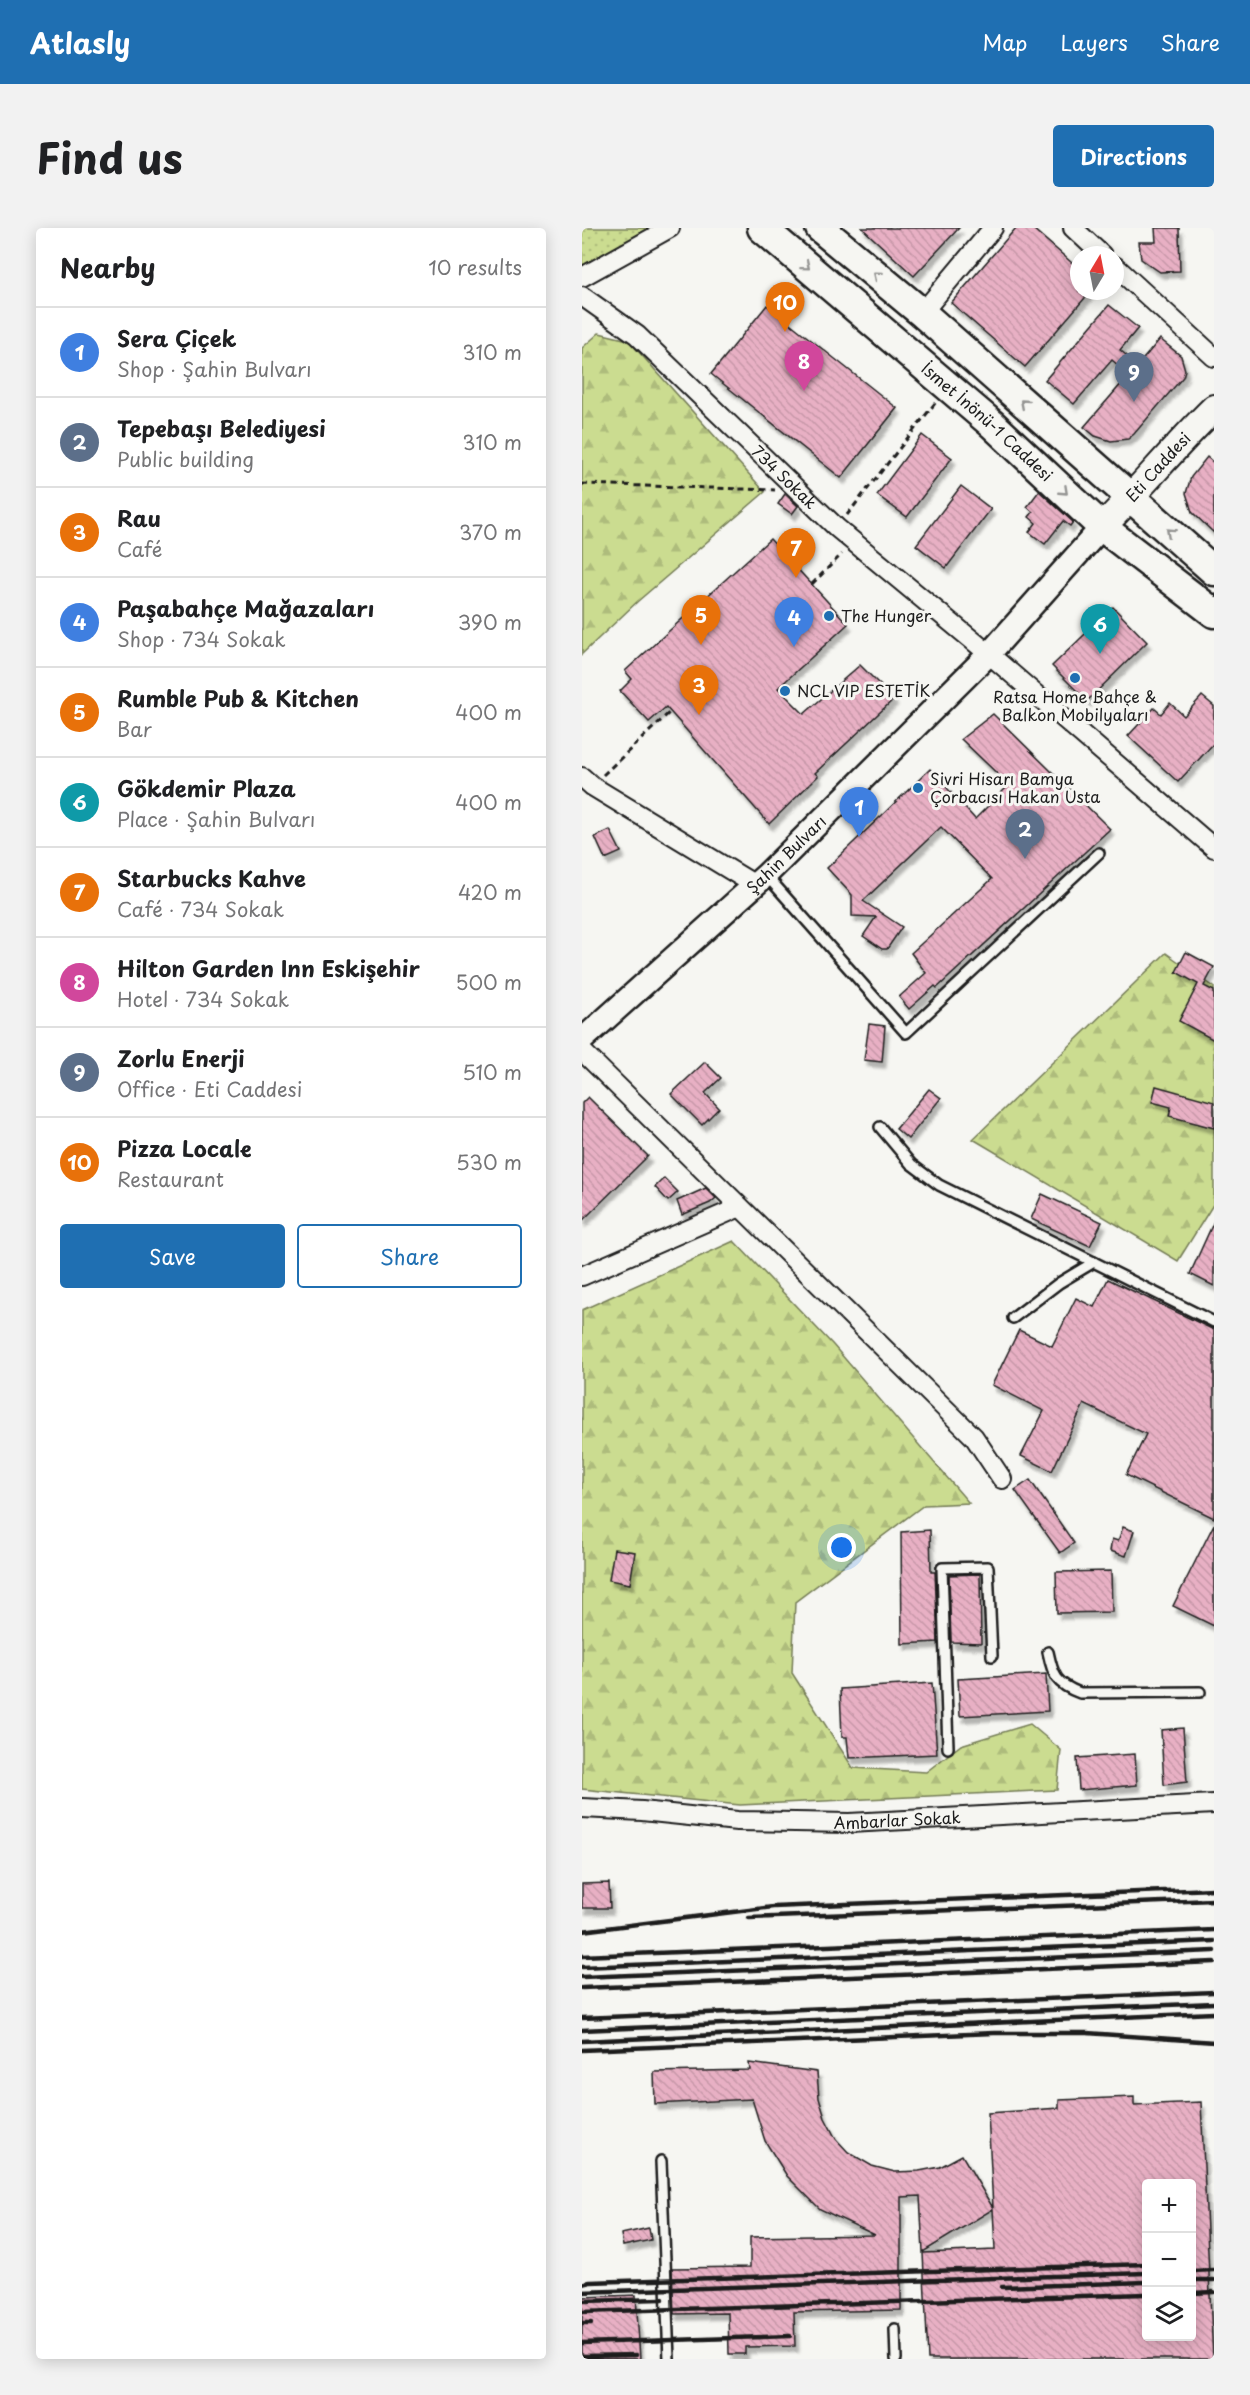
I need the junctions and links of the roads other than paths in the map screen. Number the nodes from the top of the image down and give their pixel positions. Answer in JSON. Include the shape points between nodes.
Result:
{"nodes":[{"id":1,"x":670,"y":228,"type":"edge"},
{"id":2,"x":762,"y":228,"type":"edge"},
{"id":3,"x":820,"y":228,"type":"edge"},
{"id":4,"x":993,"y":228,"type":"edge"},
{"id":5,"x":1073,"y":228,"type":"edge"},
{"id":6,"x":1092,"y":246,"type":"edge"},
{"id":7,"x":1124,"y":274,"type":"edge"},
{"id":8,"x":582,"y":277,"type":"edge"},
{"id":9,"x":582,"y":296,"type":"edge"},
{"id":10,"x":922,"y":313,"type":"junction"},
{"id":11,"x":1214,"y":357,"type":"edge"},
{"id":12,"x":1214,"y":408,"type":"edge"},
{"id":13,"x":1132,"y":497,"type":"junction"},
{"id":14,"x":1102,"y":527,"type":"junction"},
{"id":15,"x":1214,"y":571,"type":"edge"},
{"id":16,"x":1214,"y":613,"type":"edge"},
{"id":17,"x":989,"y":654,"type":"junction"},
{"id":18,"x":587,"y":781,"type":"edge"},
{"id":19,"x":1214,"y":848,"type":"edge"},
{"id":20,"x":1099,"y":853,"type":"dead end"},
{"id":21,"x":760,"y":880,"type":"junction"},
{"id":22,"x":582,"y":1040,"type":"edge"},
{"id":23,"x":582,"y":1051,"type":"edge"},
{"id":24,"x":880,"y":1127,"type":"dead end"},
{"id":25,"x":740,"y":1206,"type":"junction"},
{"id":26,"x":1094,"y":1262,"type":"junction"},
{"id":27,"x":582,"y":1276,"type":"edge"},
{"id":28,"x":1013,"y":1318,"type":"dead end"},
{"id":29,"x":1214,"y":1322,"type":"edge"},
{"id":30,"x":1002,"y":1479,"type":"dead end"},
{"id":31,"x":1047,"y":1652,"type":"dead end"},
{"id":32,"x":992,"y":1656,"type":"dead end"},
{"id":33,"x":1200,"y":1692,"type":"dead end"},
{"id":34,"x":948,"y":1748,"type":"dead end"},
{"id":35,"x":1214,"y":1804,"type":"edge"},
{"id":36,"x":582,"y":1808,"type":"edge"},
{"id":37,"x":661,"y":2161,"type":"dead end"},
{"id":38,"x":895,"y":2330,"type":"dead end"},
{"id":39,"x":669,"y":2359,"type":"edge"},
{"id":40,"x":896,"y":2359,"type":"edge"}],
"edges":[{"from":1,"to":8,"type":"street"},
{"from":2,"to":14,"type":"main road","name":"İsmet İnönü-1 Caddesi","one_way":true,"via":[[992,424]]},
{"from":10,"to":3,"type":"main road","one_way":true},
{"from":4,"to":10,"type":"street"},
{"from":5,"to":6,"type":"street"},
{"from":7,"to":11,"type":"street"},
{"from":9,"to":17,"type":"street","name":"734 Sokak","via":[[637,335],[837,528]]},
{"from":13,"to":10,"type":"main road","one_way":true},
{"from":12,"to":13,"type":"main road","name":"Eti Caddesi","via":[[1182,438]]},
{"from":13,"to":14,"type":"main road","name":"Eti Caddesi"},
{"from":15,"to":13,"type":"main road","one_way":true},
{"from":14,"to":16,"type":"main road","name":"İsmet İnönü-1 Caddesi"},
{"from":14,"to":17,"type":"street","name":"Şahin Bulvarı"},
{"from":17,"to":19,"type":"street","name":"734 Sokak"},
{"from":17,"to":21,"type":"street","name":"Şahin Bulvarı"},
{"from":18,"to":21,"type":"street"},
{"from":20,"to":21,"type":"lane","via":[[906,1033]]},
{"from":21,"to":22,"type":"street","name":"Şahin Bulvarı"},
{"from":23,"to":25,"type":"street"},
{"from":24,"to":26,"type":"lane","via":[[911,1164],[939,1185]]},
{"from":25,"to":27,"type":"street"},
{"from":25,"to":30,"type":"street","via":[[974,1437]]},
{"from":26,"to":28,"type":"lane"},
{"from":26,"to":29,"type":"lane"},
{"from":31,"to":33,"type":"lane","via":[[1052,1672],[1063,1687],[1080,1693]]},
{"from":32,"to":34,"type":"lane","via":[[988,1567],[942,1568]]},
{"from":35,"to":36,"type":"street","name":"Ambarlar Sokak","via":[[849,1823],[737,1821]]},
{"from":37,"to":39,"type":"lane"},
{"from":38,"to":40,"type":"lane"}]}
